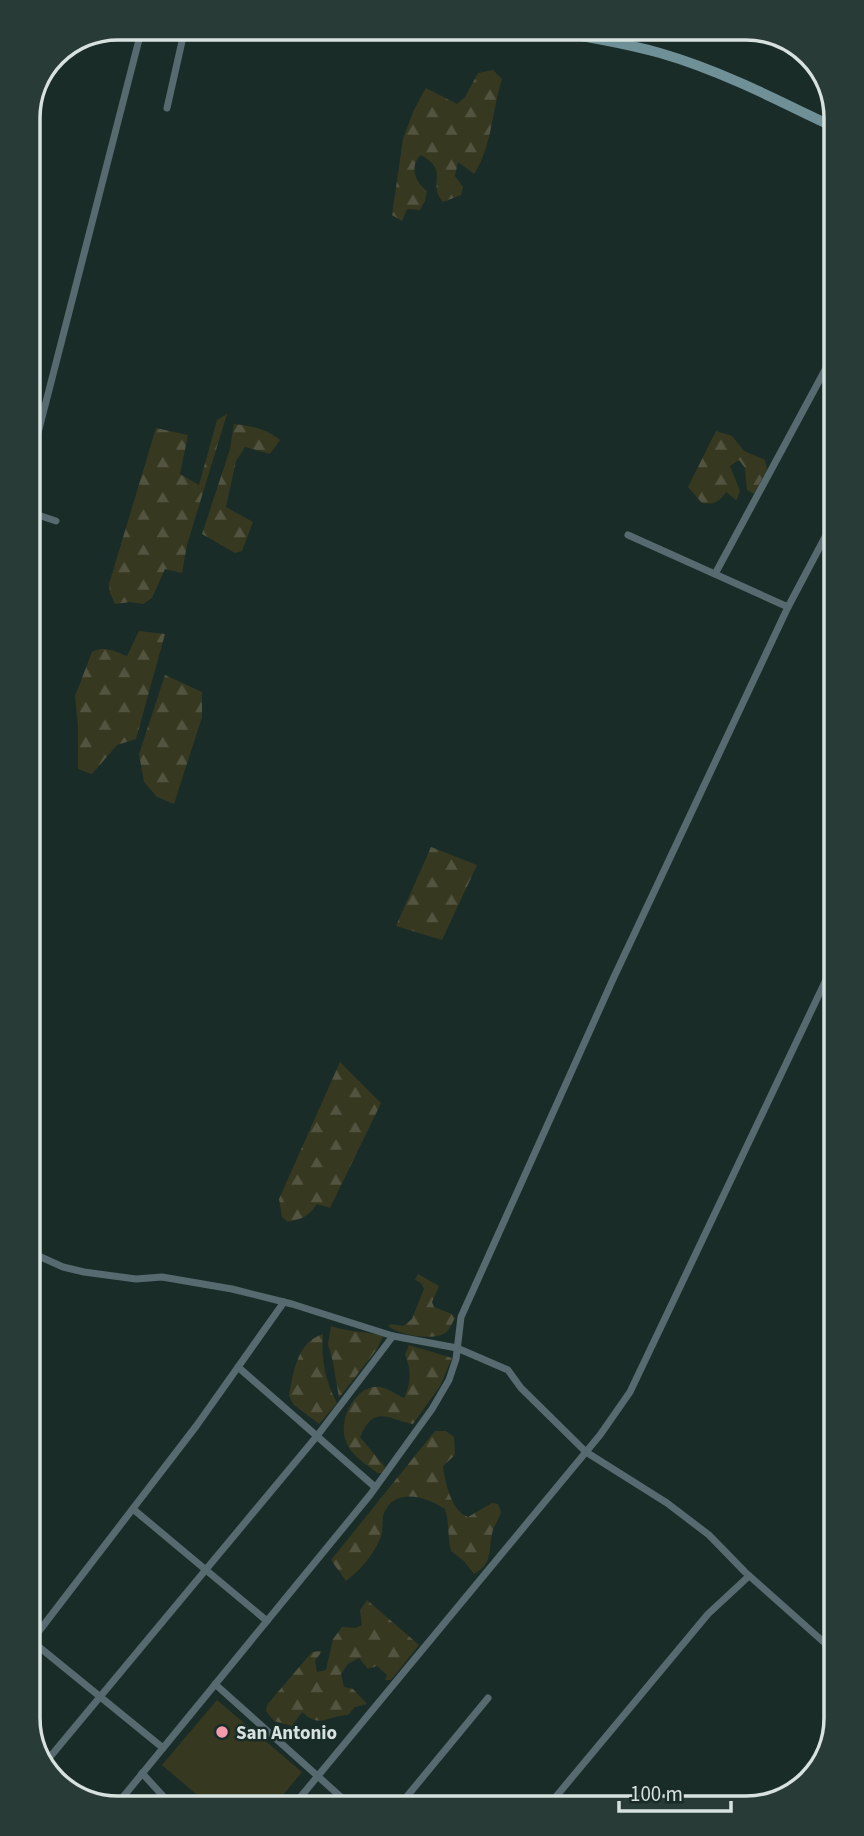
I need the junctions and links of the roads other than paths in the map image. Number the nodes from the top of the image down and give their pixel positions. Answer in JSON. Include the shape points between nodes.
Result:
{"nodes":[{"id":1,"x":139,"y":40,"type":"edge"},
{"id":2,"x":182,"y":40,"type":"edge"},
{"id":3,"x":600,"y":40,"type":"edge"},
{"id":4,"x":167,"y":108,"type":"dead end"},
{"id":5,"x":824,"y":123,"type":"edge"},
{"id":6,"x":824,"y":372,"type":"edge"},
{"id":7,"x":40,"y":425,"type":"edge"},
{"id":8,"x":40,"y":516,"type":"edge"},
{"id":9,"x":56,"y":521,"type":"dead end"},
{"id":10,"x":628,"y":535,"type":"dead end"},
{"id":11,"x":824,"y":539,"type":"edge"},
{"id":12,"x":716,"y":574,"type":"junction"},
{"id":13,"x":788,"y":607,"type":"junction"},
{"id":14,"x":824,"y":984,"type":"edge"},
{"id":15,"x":40,"y":1257,"type":"edge"},
{"id":16,"x":284,"y":1302,"type":"junction"},
{"id":17,"x":393,"y":1336,"type":"junction"},
{"id":18,"x":457,"y":1348,"type":"junction"},
{"id":19,"x":238,"y":1367,"type":"junction"},
{"id":20,"x":317,"y":1436,"type":"junction"},
{"id":21,"x":586,"y":1452,"type":"junction"},
{"id":22,"x":376,"y":1487,"type":"junction"},
{"id":23,"x":132,"y":1508,"type":"junction"},
{"id":24,"x":206,"y":1569,"type":"junction"},
{"id":25,"x":749,"y":1576,"type":"junction"},
{"id":26,"x":267,"y":1620,"type":"junction"},
{"id":27,"x":40,"y":1631,"type":"edge"},
{"id":28,"x":824,"y":1642,"type":"edge"},
{"id":29,"x":40,"y":1646,"type":"edge"},
{"id":30,"x":215,"y":1684,"type":"junction"},
{"id":31,"x":100,"y":1696,"type":"junction"},
{"id":32,"x":488,"y":1698,"type":"dead end"},
{"id":33,"x":163,"y":1748,"type":"junction"},
{"id":34,"x":50,"y":1756,"type":"edge"},
{"id":35,"x":142,"y":1773,"type":"junction"},
{"id":36,"x":317,"y":1777,"type":"junction"},
{"id":37,"x":124,"y":1796,"type":"edge"},
{"id":38,"x":163,"y":1796,"type":"edge"},
{"id":39,"x":302,"y":1796,"type":"edge"},
{"id":40,"x":339,"y":1796,"type":"edge"},
{"id":41,"x":407,"y":1796,"type":"edge"},
{"id":42,"x":556,"y":1796,"type":"edge"}],
"edges":[{"from":1,"to":7,"type":"street"},
{"from":2,"to":4,"type":"street"},
{"from":3,"to":5,"type":"street","via":[[710,70]]},
{"from":6,"to":12,"type":"street"},
{"from":8,"to":9,"type":"street"},
{"from":10,"to":12,"type":"street"},
{"from":11,"to":13,"type":"street"},
{"from":12,"to":13,"type":"street"},
{"from":13,"to":18,"type":"street","via":[[473,1290],[461,1317]]},
{"from":14,"to":21,"type":"street","via":[[630,1392]]},
{"from":15,"to":16,"type":"street","via":[[84,1272],[136,1279],[162,1277]]},
{"from":16,"to":17,"type":"street"},
{"from":16,"to":19,"type":"street"},
{"from":17,"to":18,"type":"street"},
{"from":17,"to":20,"type":"street"},
{"from":18,"to":21,"type":"street","via":[[508,1370]]},
{"from":18,"to":22,"type":"street","via":[[449,1380]]},
{"from":19,"to":20,"type":"street"},
{"from":19,"to":23,"type":"street"},
{"from":20,"to":22,"type":"street"},
{"from":20,"to":24,"type":"street"},
{"from":21,"to":25,"type":"street","via":[[667,1503],[709,1535]]},
{"from":21,"to":36,"type":"street"},
{"from":22,"to":26,"type":"street"},
{"from":23,"to":24,"type":"street"},
{"from":23,"to":27,"type":"street"},
{"from":24,"to":26,"type":"street"},
{"from":24,"to":31,"type":"street"},
{"from":25,"to":28,"type":"street"},
{"from":25,"to":42,"type":"street","via":[[708,1614]]},
{"from":26,"to":30,"type":"street"},
{"from":29,"to":31,"type":"street"},
{"from":30,"to":33,"type":"street"},
{"from":30,"to":36,"type":"street"},
{"from":31,"to":33,"type":"street"},
{"from":31,"to":34,"type":"street"},
{"from":32,"to":41,"type":"street"},
{"from":33,"to":35,"type":"street"},
{"from":35,"to":37,"type":"street"},
{"from":35,"to":38,"type":"street"},
{"from":36,"to":39,"type":"street"},
{"from":36,"to":40,"type":"street"}]}
